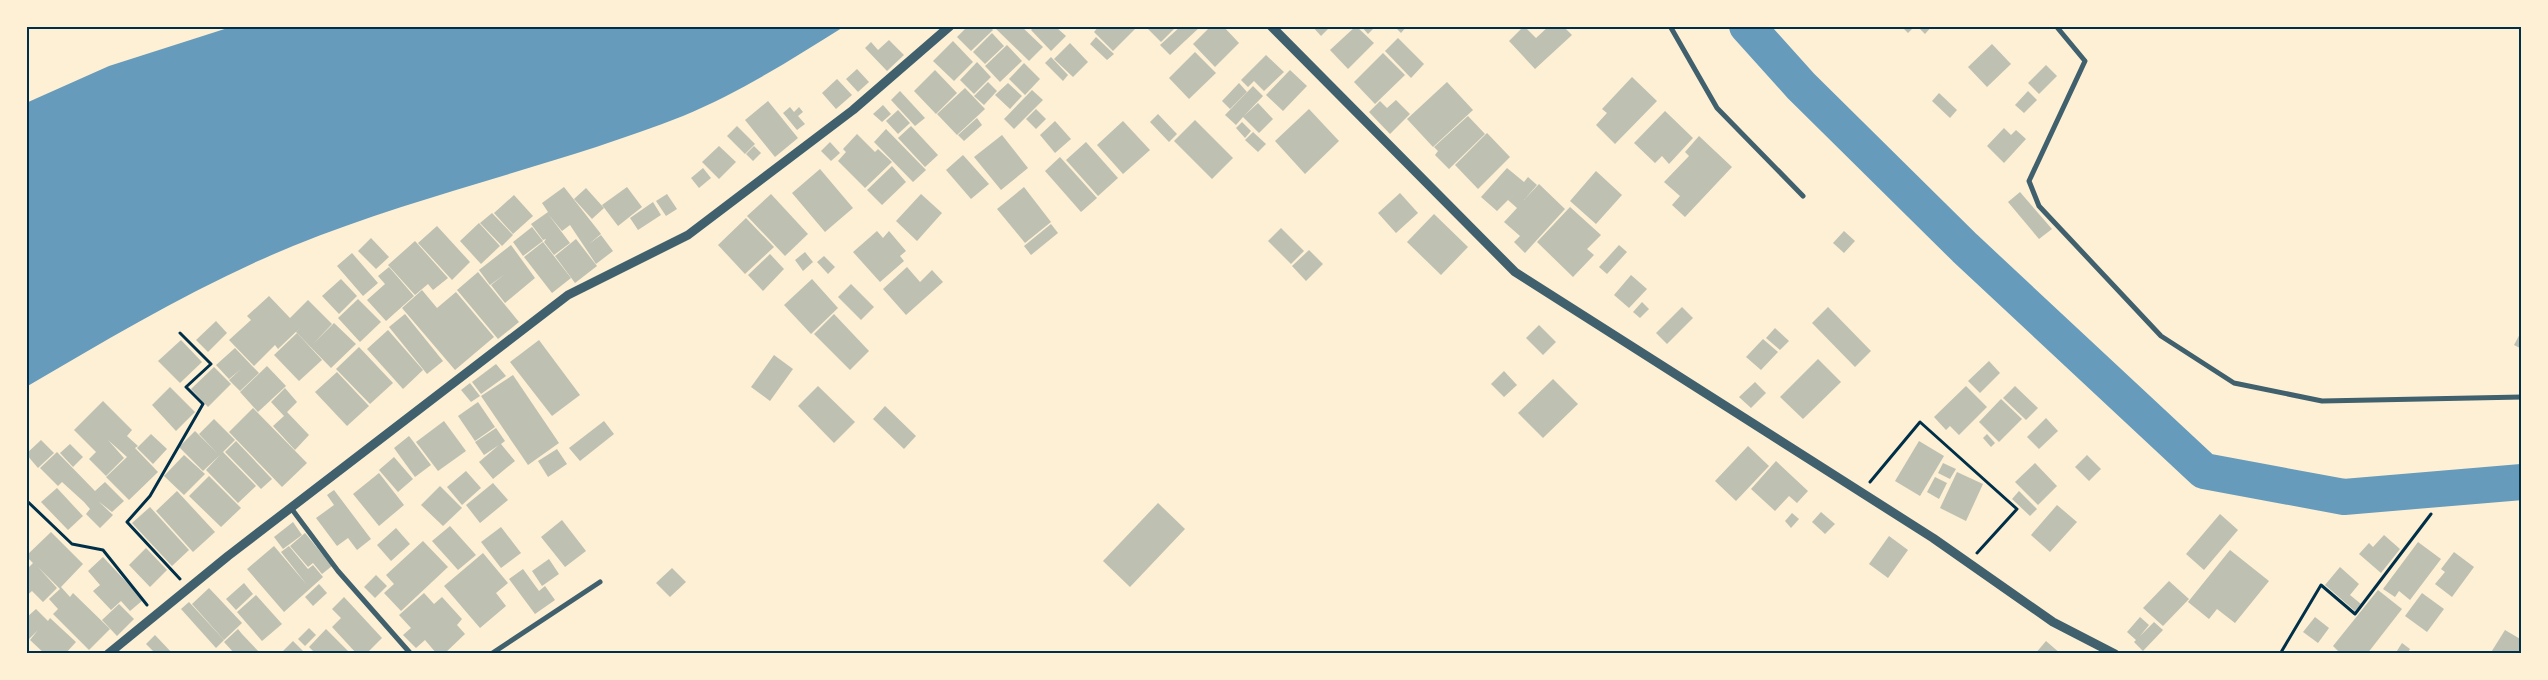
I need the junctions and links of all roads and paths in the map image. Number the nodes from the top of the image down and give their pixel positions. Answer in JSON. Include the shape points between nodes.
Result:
{"nodes":[{"id":1,"x":950,"y":26,"type":"edge"},
{"id":2,"x":1271,"y":26,"type":"edge"},
{"id":3,"x":1670,"y":26,"type":"edge"},
{"id":4,"x":2056,"y":26,"type":"edge"},
{"id":5,"x":1803,"y":196,"type":"dead end"},
{"id":6,"x":180,"y":333,"type":"dead end"},
{"id":7,"x":2522,"y":397,"type":"edge"},
{"id":8,"x":1861,"y":492,"type":"junction"},
{"id":9,"x":26,"y":500,"type":"edge"},
{"id":10,"x":290,"y":507,"type":"junction"},
{"id":11,"x":2431,"y":514,"type":"dead end"},
{"id":12,"x":1969,"y":563,"type":"junction"},
{"id":13,"x":600,"y":582,"type":"dead end"},
{"id":14,"x":189,"y":589,"type":"junction"},
{"id":15,"x":155,"y":615,"type":"junction"},
{"id":16,"x":108,"y":654,"type":"edge"},
{"id":17,"x":411,"y":654,"type":"edge"},
{"id":18,"x":491,"y":654,"type":"edge"},
{"id":19,"x":2115,"y":654,"type":"edge"},
{"id":20,"x":2280,"y":654,"type":"edge"}],
"edges":[{"from":1,"to":10,"type":"street","via":[[853,110],[688,235],[568,295]]},
{"from":2,"to":8,"type":"street","via":[[1515,272]]},
{"from":3,"to":5,"type":"street","via":[[1717,108]]},
{"from":4,"to":7,"type":"street","via":[[2085,61],[2029,181],[2039,206],[2161,336],[2234,383],[2322,401]]},
{"from":6,"to":14,"type":"path","via":[[211,364],[186,388],[203,404],[150,496],[128,522]]},
{"from":8,"to":12,"type":"street"},
{"from":8,"to":12,"type":"path","via":[[1920,422],[2017,509]]},
{"from":9,"to":15,"type":"path","via":[[72,544],[103,550]]},
{"from":10,"to":14,"type":"street"},
{"from":10,"to":17,"type":"street","via":[[338,571]]},
{"from":11,"to":20,"type":"path","via":[[2355,614],[2321,585]]},
{"from":12,"to":19,"type":"street","via":[[2053,622]]},
{"from":13,"to":18,"type":"street"},
{"from":14,"to":15,"type":"street"},
{"from":15,"to":16,"type":"street"}]}
